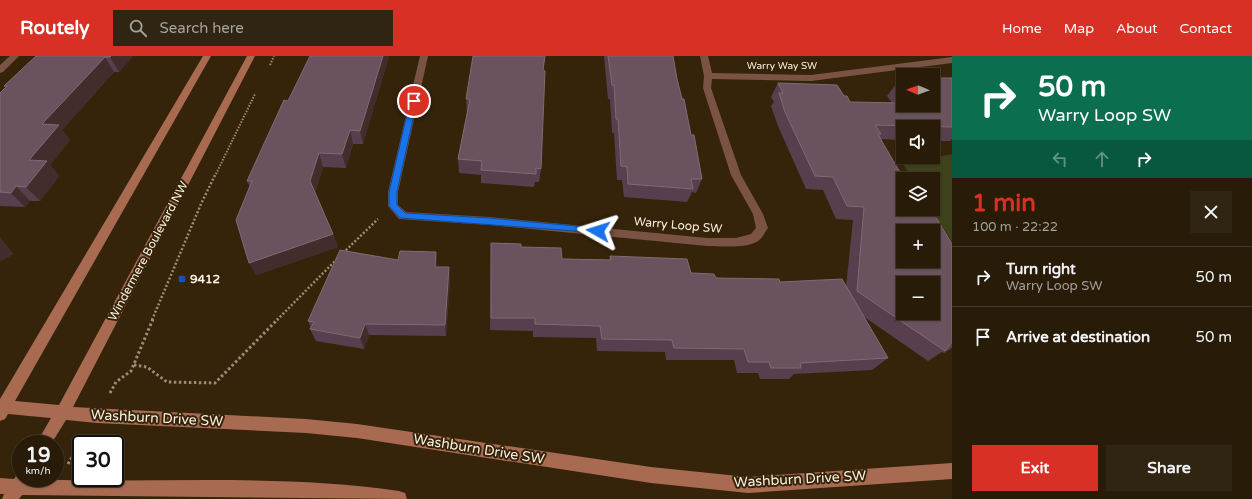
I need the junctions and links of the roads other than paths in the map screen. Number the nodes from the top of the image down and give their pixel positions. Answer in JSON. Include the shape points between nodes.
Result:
{"nodes":[{"id":1,"x":15,"y":56,"type":"edge"},
{"id":2,"x":207,"y":56,"type":"edge"},
{"id":3,"x":250,"y":56,"type":"edge"},
{"id":4,"x":424,"y":56,"type":"edge"},
{"id":5,"x":704,"y":56,"type":"edge"},
{"id":6,"x":952,"y":60,"type":"edge"},
{"id":7,"x":0,"y":70,"type":"edge"},
{"id":8,"x":708,"y":76,"type":"junction"},
{"id":9,"x":2,"y":409,"type":"edge"},
{"id":10,"x":63,"y":412,"type":"junction"},
{"id":11,"x":49,"y":435,"type":"edge"},
{"id":12,"x":952,"y":471,"type":"edge"},
{"id":13,"x":0,"y":486,"type":"edge"},
{"id":14,"x":17,"y":488,"type":"edge"},
{"id":15,"x":399,"y":499,"type":"edge"}],
"edges":[{"from":1,"to":7,"type":"street"},
{"from":2,"to":9,"type":"street"},
{"from":3,"to":10,"type":"street","name":"Windermere Boulevard NW"},
{"from":4,"to":8,"type":"street","name":"Warry Loop SW","via":[[393,192],[393,206],[403,216],[489,221],[707,242],[736,242],[755,238],[762,228],[758,214],[736,175],[707,88]]},
{"from":5,"to":8,"type":"street","name":"Warry Loop SW"},
{"from":6,"to":8,"type":"street","name":"Warry Way SW","via":[[811,78]]},
{"from":9,"to":10,"type":"street","name":"Washburn Drive SW"},
{"from":10,"to":11,"type":"street","name":"Windermere Boulevard NW"},
{"from":10,"to":12,"type":"street","name":"Washburn Drive SW","via":[[357,430],[651,475],[748,485]]},
{"from":13,"to":14,"type":"street"},
{"from":14,"to":15,"type":"street","via":[[297,489],[352,492]]}]}
